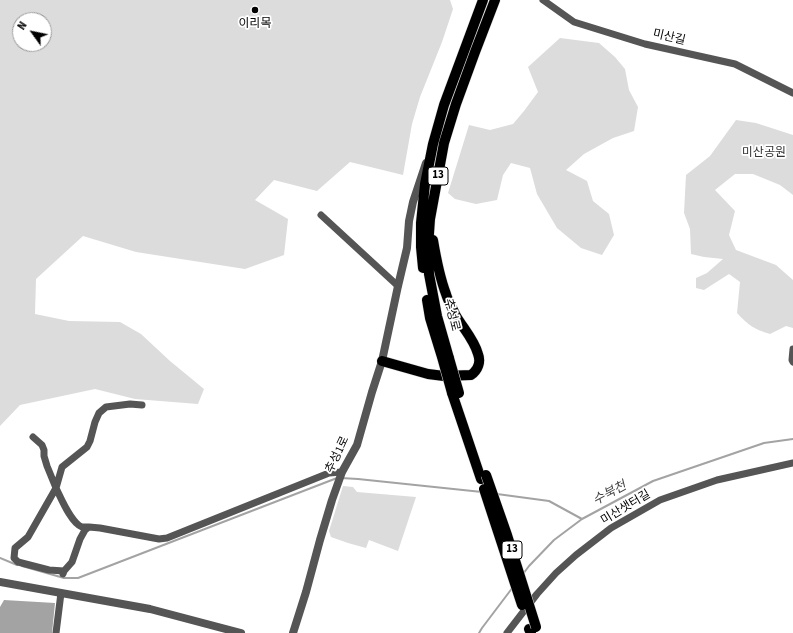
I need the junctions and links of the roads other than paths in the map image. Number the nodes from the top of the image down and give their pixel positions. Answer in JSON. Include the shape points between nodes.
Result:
{"nodes":[{"id":1,"x":478,"y":0,"type":"edge"},
{"id":2,"x":483,"y":0,"type":"edge"},
{"id":3,"x":495,"y":0,"type":"edge"},
{"id":4,"x":502,"y":0,"type":"edge"},
{"id":5,"x":543,"y":0,"type":"edge"},
{"id":6,"x":488,"y":19,"type":"junction"},
{"id":7,"x":476,"y":20,"type":"junction"},
{"id":8,"x":793,"y":93,"type":"edge"},
{"id":9,"x":433,"y":144,"type":"junction"},
{"id":10,"x":321,"y":215,"type":"dead end"},
{"id":11,"x":430,"y":219,"type":"junction"},
{"id":12,"x":398,"y":286,"type":"junction"},
{"id":13,"x":793,"y":349,"type":"edge"},
{"id":14,"x":445,"y":358,"type":"junction"},
{"id":15,"x":382,"y":361,"type":"junction"},
{"id":16,"x":793,"y":362,"type":"edge"},
{"id":17,"x":142,"y":405,"type":"dead end"},
{"id":18,"x":33,"y":437,"type":"dead end"},
{"id":19,"x":793,"y":463,"type":"edge"},
{"id":20,"x":342,"y":474,"type":"junction"},
{"id":21,"x":56,"y":488,"type":"junction"},
{"id":22,"x":89,"y":527,"type":"junction"},
{"id":23,"x":0,"y":582,"type":"edge"},
{"id":24,"x":61,"y":593,"type":"junction"},
{"id":25,"x":533,"y":630,"type":"edge"},
{"id":26,"x":56,"y":633,"type":"edge"},
{"id":27,"x":241,"y":633,"type":"edge"},
{"id":28,"x":293,"y":633,"type":"edge"},
{"id":29,"x":507,"y":633,"type":"edge"}],
"edges":[{"from":1,"to":7,"type":"main road"},
{"from":2,"to":7,"type":"main road","name":"추성로","number":"13"},
{"from":3,"to":6,"type":"main road","name":"추성로","number":"13"},
{"from":4,"to":6,"type":"main road"},
{"from":5,"to":8,"type":"street","name":"미산길","via":[[574,22],[644,44],[735,64]]},
{"from":6,"to":11,"type":"main road","name":"추성로","number":"13","via":[[458,97],[444,143]]},
{"from":7,"to":9,"type":"main road","name":"추성로","number":"13","via":[[444,105]]},
{"from":9,"to":12,"type":"street","name":"추성1로","via":[[413,202],[407,248]]},
{"from":9,"to":14,"type":"main road","name":"추성로","number":"13","via":[[425,184],[421,247],[430,318]]},
{"from":10,"to":12,"type":"street"},
{"from":11,"to":14,"type":"main road","name":"추성로","number":"13","via":[[429,274]]},
{"from":11,"to":15,"type":"main road","via":[[436,260],[446,294],[456,316],[476,347],[479,362],[471,375],[444,376]]},
{"from":12,"to":15,"type":"street","name":"추성1로"},
{"from":13,"to":16,"type":"street"},
{"from":14,"to":25,"type":"main road","name":"추성로","number":"13","bridge":true},
{"from":15,"to":20,"type":"street","name":"추성1로","via":[[357,445]]},
{"from":17,"to":21,"type":"street","via":[[106,407],[99,413],[87,447],[62,467]]},
{"from":18,"to":21,"type":"street","via":[[42,445]]},
{"from":19,"to":29,"type":"street","name":"미산샛터길","via":[[717,480],[660,500],[611,528],[556,573]]},
{"from":20,"to":22,"type":"street","via":[[329,472],[167,538],[159,539]]},
{"from":20,"to":28,"type":"street","name":"추성1로"},
{"from":21,"to":22,"type":"street","via":[[75,522],[83,527]]},
{"from":21,"to":22,"type":"street","via":[[28,537],[15,548],[14,558],[18,562],[64,572],[72,562],[80,539]]},
{"from":23,"to":24,"type":"street"},
{"from":24,"to":26,"type":"street"},
{"from":24,"to":27,"type":"street","via":[[150,609]]}]}
